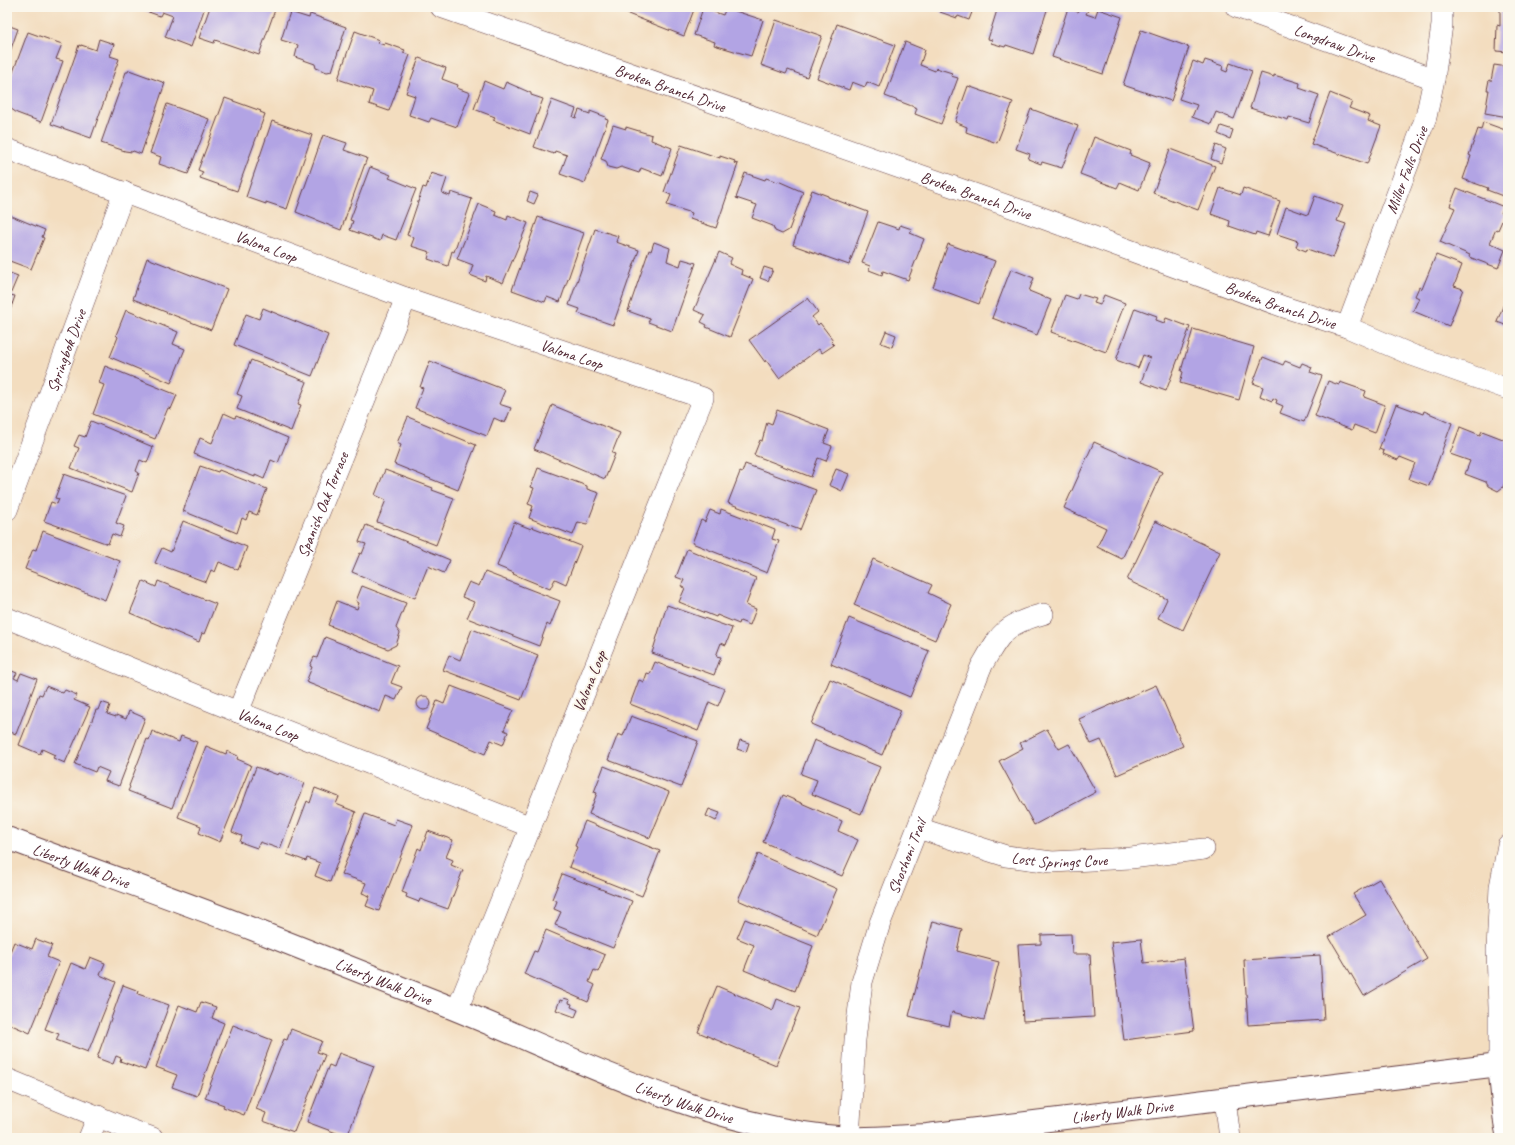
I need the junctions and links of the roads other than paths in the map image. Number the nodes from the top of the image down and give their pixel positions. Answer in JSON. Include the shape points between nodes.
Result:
{"nodes":[{"id":1,"x":440,"y":7,"type":"edge"},
{"id":2,"x":1236,"y":7,"type":"edge"},
{"id":3,"x":1442,"y":7,"type":"edge"},
{"id":4,"x":1434,"y":79,"type":"junction"},
{"id":5,"x":7,"y":149,"type":"edge"},
{"id":6,"x":124,"y":192,"type":"junction"},
{"id":7,"x":406,"y":298,"type":"junction"},
{"id":8,"x":1347,"y":327,"type":"junction"},
{"id":9,"x":1508,"y":389,"type":"edge"},
{"id":10,"x":7,"y":510,"type":"edge"},
{"id":11,"x":1043,"y":614,"type":"dead end"},
{"id":12,"x":7,"y":618,"type":"edge"},
{"id":13,"x":238,"y":712,"type":"junction"},
{"id":14,"x":531,"y":827,"type":"junction"},
{"id":15,"x":918,"y":828,"type":"junction"},
{"id":16,"x":7,"y":838,"type":"edge"},
{"id":17,"x":1508,"y":844,"type":"edge"},
{"id":18,"x":1204,"y":849,"type":"dead end"},
{"id":19,"x":457,"y":1010,"type":"junction"},
{"id":20,"x":1499,"y":1065,"type":"junction"},
{"id":21,"x":7,"y":1079,"type":"edge"},
{"id":22,"x":1225,"y":1099,"type":"junction"},
{"id":23,"x":98,"y":1116,"type":"junction"},
{"id":24,"x":90,"y":1138,"type":"edge"},
{"id":25,"x":153,"y":1138,"type":"edge"},
{"id":26,"x":849,"y":1138,"type":"edge"},
{"id":27,"x":1230,"y":1138,"type":"edge"},
{"id":28,"x":1508,"y":1138,"type":"edge"}],
"edges":[{"from":1,"to":8,"type":"street","name":"Broken Branch Drive","via":[[1037,216],[1284,307]]},
{"from":2,"to":4,"type":"street","name":"Longdraw Drive"},
{"from":3,"to":4,"type":"street","name":"Miller Falls Drive"},
{"from":4,"to":8,"type":"street","name":"Miller Falls Drive","via":[[1426,117]]},
{"from":5,"to":6,"type":"street","name":"Valona Loop"},
{"from":6,"to":7,"type":"street","name":"Valona Loop"},
{"from":6,"to":10,"type":"street","name":"Springbok Drive"},
{"from":7,"to":13,"type":"street","name":"Spanish Oak Terrace"},
{"from":7,"to":14,"type":"street","name":"Valona Loop","via":[[703,398]]},
{"from":8,"to":9,"type":"street","name":"Broken Branch Drive","via":[[1412,355]]},
{"from":11,"to":15,"type":"street","name":"Shoshoni Trail","via":[[1009,627],[994,644],[981,667]]},
{"from":12,"to":13,"type":"street","name":"Valona Loop"},
{"from":13,"to":14,"type":"street","name":"Valona Loop"},
{"from":14,"to":19,"type":"street","name":"Valona Loop"},
{"from":15,"to":18,"type":"street","name":"Lost Springs Cove","via":[[1006,856],[1052,862],[1131,858]]},
{"from":15,"to":26,"type":"street","name":"Shoshoni Trail","via":[[880,923],[862,982],[855,1040]]},
{"from":16,"to":19,"type":"street","name":"Liberty Walk Drive","via":[[253,929]]},
{"from":17,"to":20,"type":"street","via":[[1500,887],[1496,951],[1500,1008]]},
{"from":19,"to":26,"type":"street","name":"Liberty Walk Drive","via":[[573,1060],[713,1113],[753,1124]]},
{"from":20,"to":22,"type":"street","name":"Liberty Walk Drive"},
{"from":20,"to":28,"type":"street"},
{"from":21,"to":23,"type":"street"},
{"from":22,"to":26,"type":"street","name":"Liberty Walk Drive","via":[[927,1135]]},
{"from":22,"to":27,"type":"street"},
{"from":23,"to":24,"type":"street"},
{"from":23,"to":25,"type":"street"}]}
